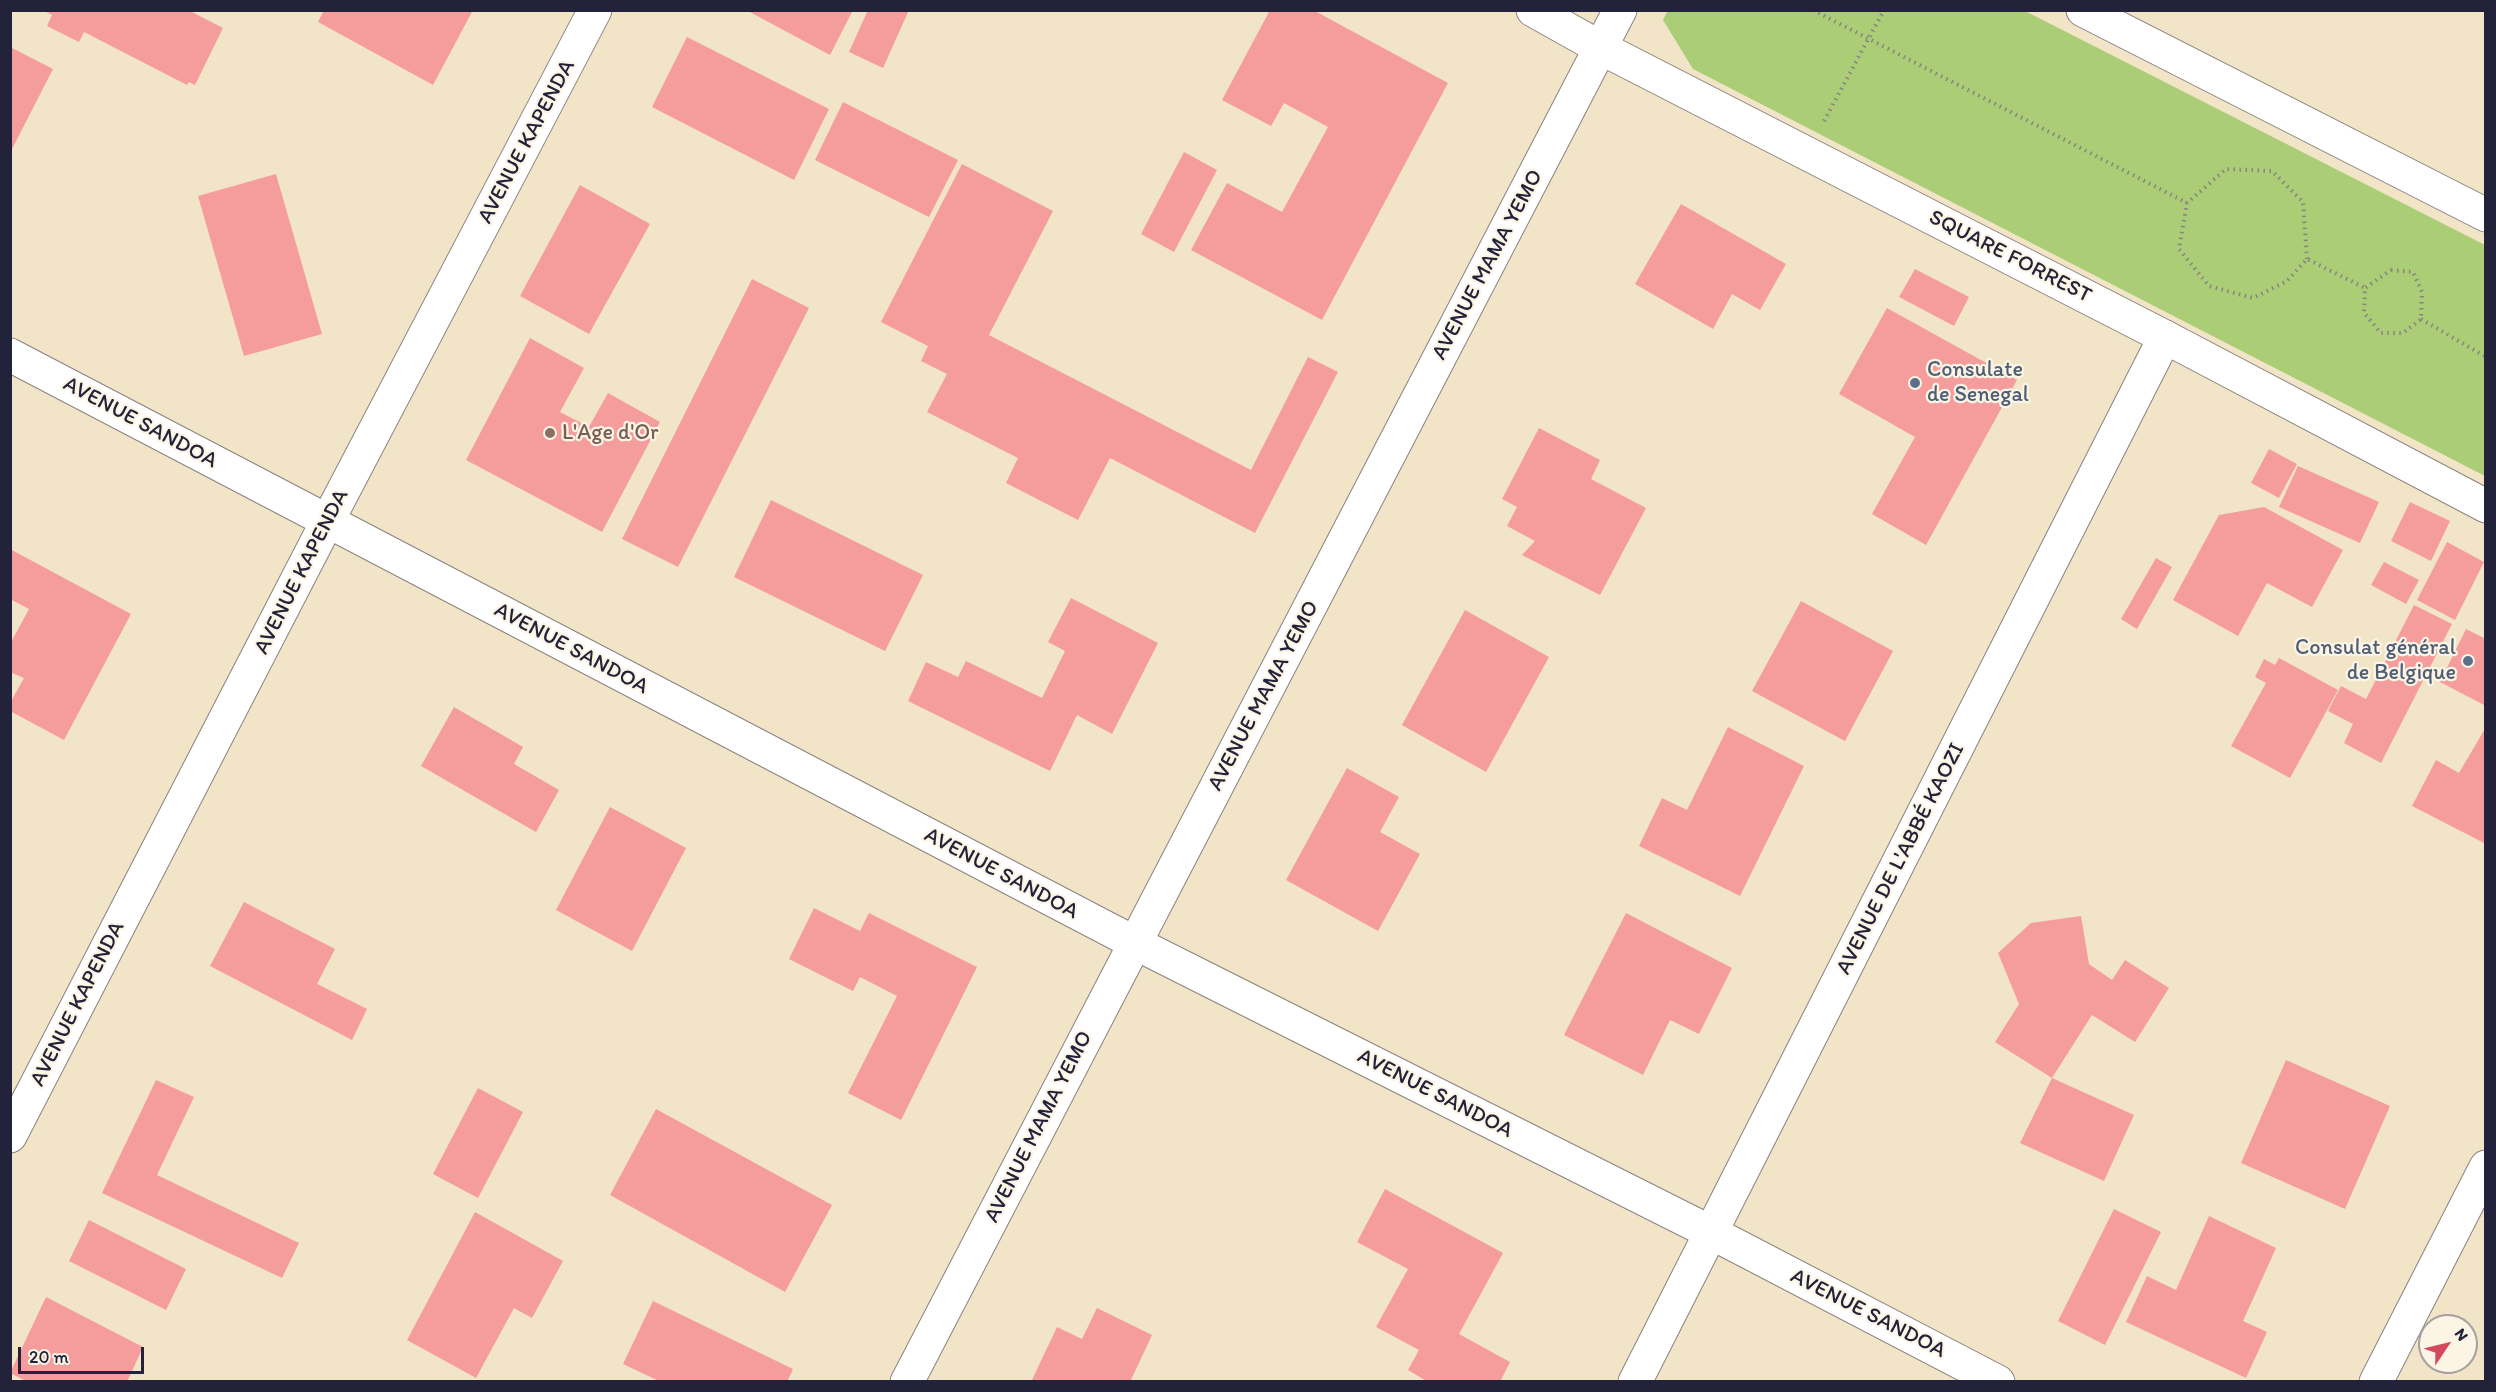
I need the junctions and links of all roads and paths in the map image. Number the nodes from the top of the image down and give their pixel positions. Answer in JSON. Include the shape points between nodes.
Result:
{"nodes":[{"id":1,"x":596,"y":10,"type":"edge"},
{"id":2,"x":1533,"y":10,"type":"edge"},
{"id":3,"x":1620,"y":10,"type":"edge"},
{"id":4,"x":1813,"y":10,"type":"edge"},
{"id":5,"x":1884,"y":10,"type":"edge"},
{"id":6,"x":2084,"y":10,"type":"edge"},
{"id":7,"x":1869,"y":38,"type":"junction"},
{"id":8,"x":1602,"y":48,"type":"junction"},
{"id":9,"x":1806,"y":153,"type":"junction"},
{"id":10,"x":2187,"y":203,"type":"junction"},
{"id":11,"x":2486,"y":215,"type":"edge"},
{"id":12,"x":2307,"y":259,"type":"junction"},
{"id":13,"x":2366,"y":288,"type":"junction"},
{"id":14,"x":2421,"y":319,"type":"junction"},
{"id":15,"x":2165,"y":337,"type":"junction"},
{"id":16,"x":10,"y":355,"type":"edge"},
{"id":17,"x":2486,"y":357,"type":"edge"},
{"id":18,"x":2486,"y":506,"type":"edge"},
{"id":19,"x":327,"y":522,"type":"junction"},
{"id":20,"x":1135,"y":943,"type":"junction"},
{"id":21,"x":10,"y":1136,"type":"edge"},
{"id":22,"x":2486,"y":1167,"type":"edge"},
{"id":23,"x":1712,"y":1233,"type":"junction"},
{"id":24,"x":907,"y":1382,"type":"edge"},
{"id":25,"x":1635,"y":1382,"type":"edge"},
{"id":26,"x":1998,"y":1382,"type":"edge"},
{"id":27,"x":2376,"y":1382,"type":"edge"}],
"edges":[{"from":1,"to":19,"type":"street","name":"AVENUE KAPENDA"},
{"from":2,"to":8,"type":"street","name":"SQUARE FORREST"},
{"from":3,"to":8,"type":"street","name":"AVENUE MAMA YEMO"},
{"from":4,"to":7,"type":"path"},
{"from":5,"to":7,"type":"path"},
{"from":6,"to":11,"type":"street"},
{"from":7,"to":9,"type":"path"},
{"from":7,"to":10,"type":"path"},
{"from":8,"to":9,"type":"street","name":"SQUARE FORREST"},
{"from":8,"to":20,"type":"street","name":"AVENUE MAMA YEMO"},
{"from":9,"to":15,"type":"street","name":"SQUARE FORREST"},
{"from":10,"to":12,"type":"path","via":[[2226,169],[2272,171],[2303,202]]},
{"from":10,"to":12,"type":"path","via":[[2179,249],[2209,286],[2253,298],[2287,281]]},
{"from":12,"to":13,"type":"path"},
{"from":13,"to":14,"type":"path","via":[[2364,313],[2381,333],[2403,333]]},
{"from":13,"to":14,"type":"path","via":[[2391,270],[2413,272],[2422,292]]},
{"from":14,"to":17,"type":"path"},
{"from":15,"to":18,"type":"street","name":"SQUARE FORREST"},
{"from":15,"to":23,"type":"street","name":"AVENUE DE L'ABBÉ KAOZI"},
{"from":16,"to":19,"type":"street","name":"AVENUE SANDOA"},
{"from":19,"to":20,"type":"street","name":"AVENUE SANDOA"},
{"from":19,"to":21,"type":"street","name":"AVENUE KAPENDA"},
{"from":20,"to":23,"type":"street","name":"AVENUE SANDOA"},
{"from":20,"to":24,"type":"street","name":"AVENUE MAMA YEMO"},
{"from":22,"to":27,"type":"street"},
{"from":23,"to":25,"type":"street","name":"AVENUE DE L'ABBÉ KAOZI"},
{"from":23,"to":26,"type":"street","name":"AVENUE SANDOA"}]}
